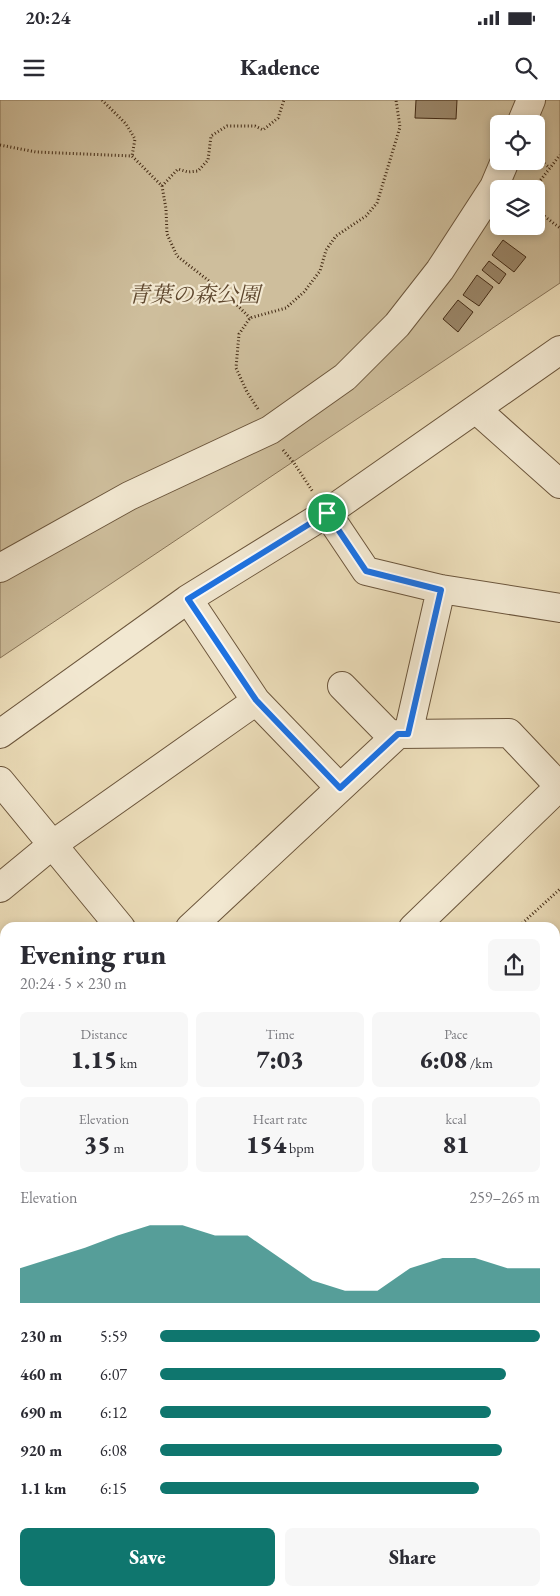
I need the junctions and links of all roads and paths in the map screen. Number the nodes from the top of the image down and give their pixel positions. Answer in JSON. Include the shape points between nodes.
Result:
{"nodes":[{"id":1,"x":102,"y":100,"type":"edge"},
{"id":2,"x":284,"y":100,"type":"edge"},
{"id":3,"x":396,"y":100,"type":"edge"},
{"id":4,"x":531,"y":100,"type":"edge"},
{"id":5,"x":525,"y":115,"type":"edge"},
{"id":6,"x":0,"y":145,"type":"edge"},
{"id":7,"x":560,"y":155,"type":"edge"},
{"id":8,"x":132,"y":156,"type":"junction"},
{"id":9,"x":545,"y":164,"type":"edge"},
{"id":10,"x":550,"y":168,"type":"junction"},
{"id":11,"x":501,"y":170,"type":"edge"},
{"id":12,"x":541,"y":180,"type":"edge"},
{"id":13,"x":162,"y":186,"type":"junction"},
{"id":14,"x":545,"y":217,"type":"edge"},
{"id":15,"x":560,"y":228,"type":"edge"},
{"id":16,"x":250,"y":318,"type":"junction"},
{"id":17,"x":560,"y":350,"type":"edge"},
{"id":18,"x":477,"y":410,"type":"junction"},
{"id":19,"x":270,"y":430,"type":"junction"},
{"id":20,"x":560,"y":484,"type":"edge"},
{"id":21,"x":327,"y":513,"type":"junction"},
{"id":22,"x":0,"y":568,"type":"edge"},
{"id":23,"x":441,"y":590,"type":"junction"},
{"id":24,"x":188,"y":599,"type":"junction"},
{"id":25,"x":560,"y":608,"type":"edge"},
{"id":26,"x":342,"y":686,"type":"dead end"},
{"id":27,"x":256,"y":700,"type":"junction"},
{"id":28,"x":0,"y":734,"type":"edge"},
{"id":29,"x":400,"y":736,"type":"junction"},
{"id":30,"x":0,"y":781,"type":"edge"},
{"id":31,"x":560,"y":787,"type":"edge"},
{"id":32,"x":340,"y":788,"type":"junction"},
{"id":33,"x":52,"y":845,"type":"junction"},
{"id":34,"x":0,"y":888,"type":"edge"},
{"id":35,"x":560,"y":889,"type":"edge"},
{"id":36,"x":116,"y":922,"type":"edge"},
{"id":37,"x":196,"y":922,"type":"edge"},
{"id":38,"x":419,"y":922,"type":"edge"},
{"id":39,"x":524,"y":922,"type":"edge"}],
"edges":[{"from":1,"to":8,"type":"path","via":[[126,124],[135,139]]},
{"from":2,"to":13,"type":"path","via":[[278,118],[263,130],[255,126],[227,126],[211,136],[208,160],[198,171],[178,169]]},
{"from":3,"to":16,"type":"path","via":[[400,126],[377,203],[366,216],[336,236],[326,250],[320,271],[304,292],[286,308]]},
{"from":4,"to":5,"type":"street"},
{"from":6,"to":8,"type":"path","via":[[36,152]]},
{"from":7,"to":10,"type":"path"},
{"from":8,"to":13,"type":"path"},
{"from":9,"to":10,"type":"path"},
{"from":10,"to":12,"type":"path"},
{"from":11,"to":19,"type":"street","via":[[494,187],[440,270],[397,325],[345,378]]},
{"from":13,"to":16,"type":"path","via":[[167,234],[177,256],[227,295]]},
{"from":14,"to":15,"type":"path"},
{"from":16,"to":19,"type":"path","via":[[239,334],[236,368]]},
{"from":17,"to":18,"type":"street"},
{"from":18,"to":20,"type":"street"},
{"from":18,"to":21,"type":"street"},
{"from":19,"to":21,"type":"path"},
{"from":19,"to":22,"type":"street","via":[[129,496]]},
{"from":21,"to":23,"type":"street","via":[[366,571]]},
{"from":21,"to":24,"type":"street"},
{"from":23,"to":25,"type":"street"},
{"from":23,"to":29,"type":"street"},
{"from":24,"to":27,"type":"street"},
{"from":24,"to":28,"type":"street"},
{"from":26,"to":29,"type":"street"},
{"from":27,"to":32,"type":"street"},
{"from":27,"to":33,"type":"street"},
{"from":29,"to":31,"type":"street","via":[[509,733]]},
{"from":29,"to":32,"type":"street"},
{"from":30,"to":33,"type":"street"},
{"from":31,"to":38,"type":"street"},
{"from":32,"to":37,"type":"street"},
{"from":33,"to":34,"type":"street"},
{"from":33,"to":36,"type":"street"},
{"from":35,"to":39,"type":"path"}]}
